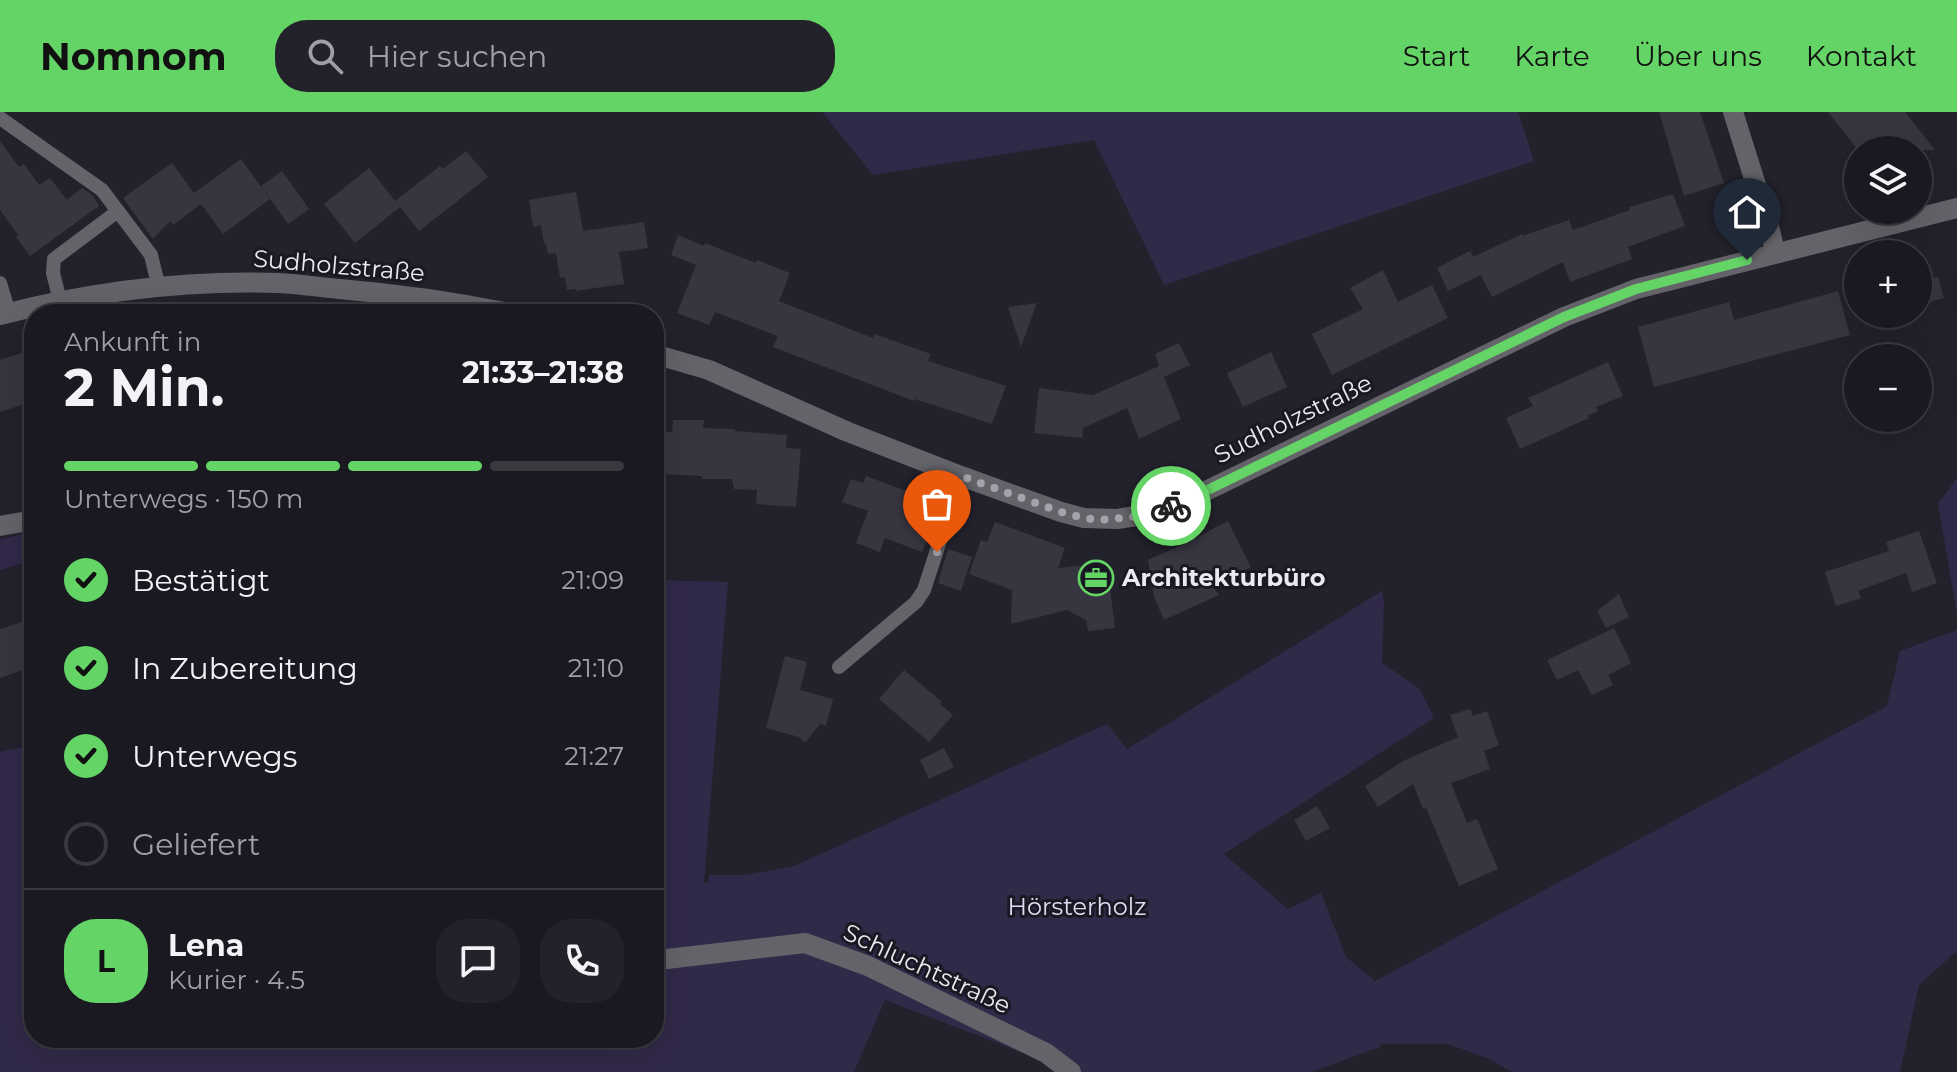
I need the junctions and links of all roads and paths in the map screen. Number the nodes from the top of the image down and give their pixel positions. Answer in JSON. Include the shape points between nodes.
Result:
{"nodes":[{"id":1,"x":1733,"y":112,"type":"edge"},
{"id":2,"x":0,"y":118,"type":"edge"},
{"id":3,"x":1957,"y":208,"type":"edge"},
{"id":4,"x":118,"y":211,"type":"junction"},
{"id":5,"x":1775,"y":252,"type":"junction"},
{"id":6,"x":0,"y":283,"type":"edge"},
{"id":7,"x":159,"y":288,"type":"junction"},
{"id":8,"x":60,"y":301,"type":"junction"},
{"id":9,"x":47,"y":304,"type":"edge"},
{"id":10,"x":463,"y":304,"type":"edge"},
{"id":11,"x":5,"y":314,"type":"edge"},
{"id":12,"x":664,"y":357,"type":"edge"},
{"id":13,"x":961,"y":476,"type":"junction"},
{"id":14,"x":24,"y":522,"type":"edge"},
{"id":15,"x":0,"y":526,"type":"edge"},
{"id":16,"x":839,"y":667,"type":"dead end"},
{"id":17,"x":664,"y":959,"type":"edge"},
{"id":18,"x":1071,"y":1072,"type":"edge"}],
"edges":[{"from":1,"to":5,"type":"street"},
{"from":2,"to":4,"type":"lane","via":[[102,190]]},
{"from":3,"to":5,"type":"street","name":"Sudholzstraße"},
{"from":4,"to":7,"type":"lane","via":[[151,255]]},
{"from":4,"to":8,"type":"lane","via":[[54,259]]},
{"from":5,"to":13,"type":"street","name":"Sudholzstraße","via":[[1636,289],[1564,317],[1150,514],[1084,518]]},
{"from":6,"to":11,"type":"lane","name":"Sudholzstraße"},
{"from":7,"to":8,"type":"street","name":"Sudholzstraße"},
{"from":7,"to":10,"type":"street","name":"Sudholzstraße","via":[[279,283]]},
{"from":8,"to":9,"type":"street","name":"Sudholzstraße"},
{"from":12,"to":13,"type":"street","name":"Sudholzstraße","via":[[709,370]]},
{"from":13,"to":16,"type":"lane","via":[[924,590]]},
{"from":14,"to":15,"type":"street"},
{"from":17,"to":18,"type":"street","name":"Schluchtstraße","via":[[805,943],[868,966],[1046,1053]]}]}
